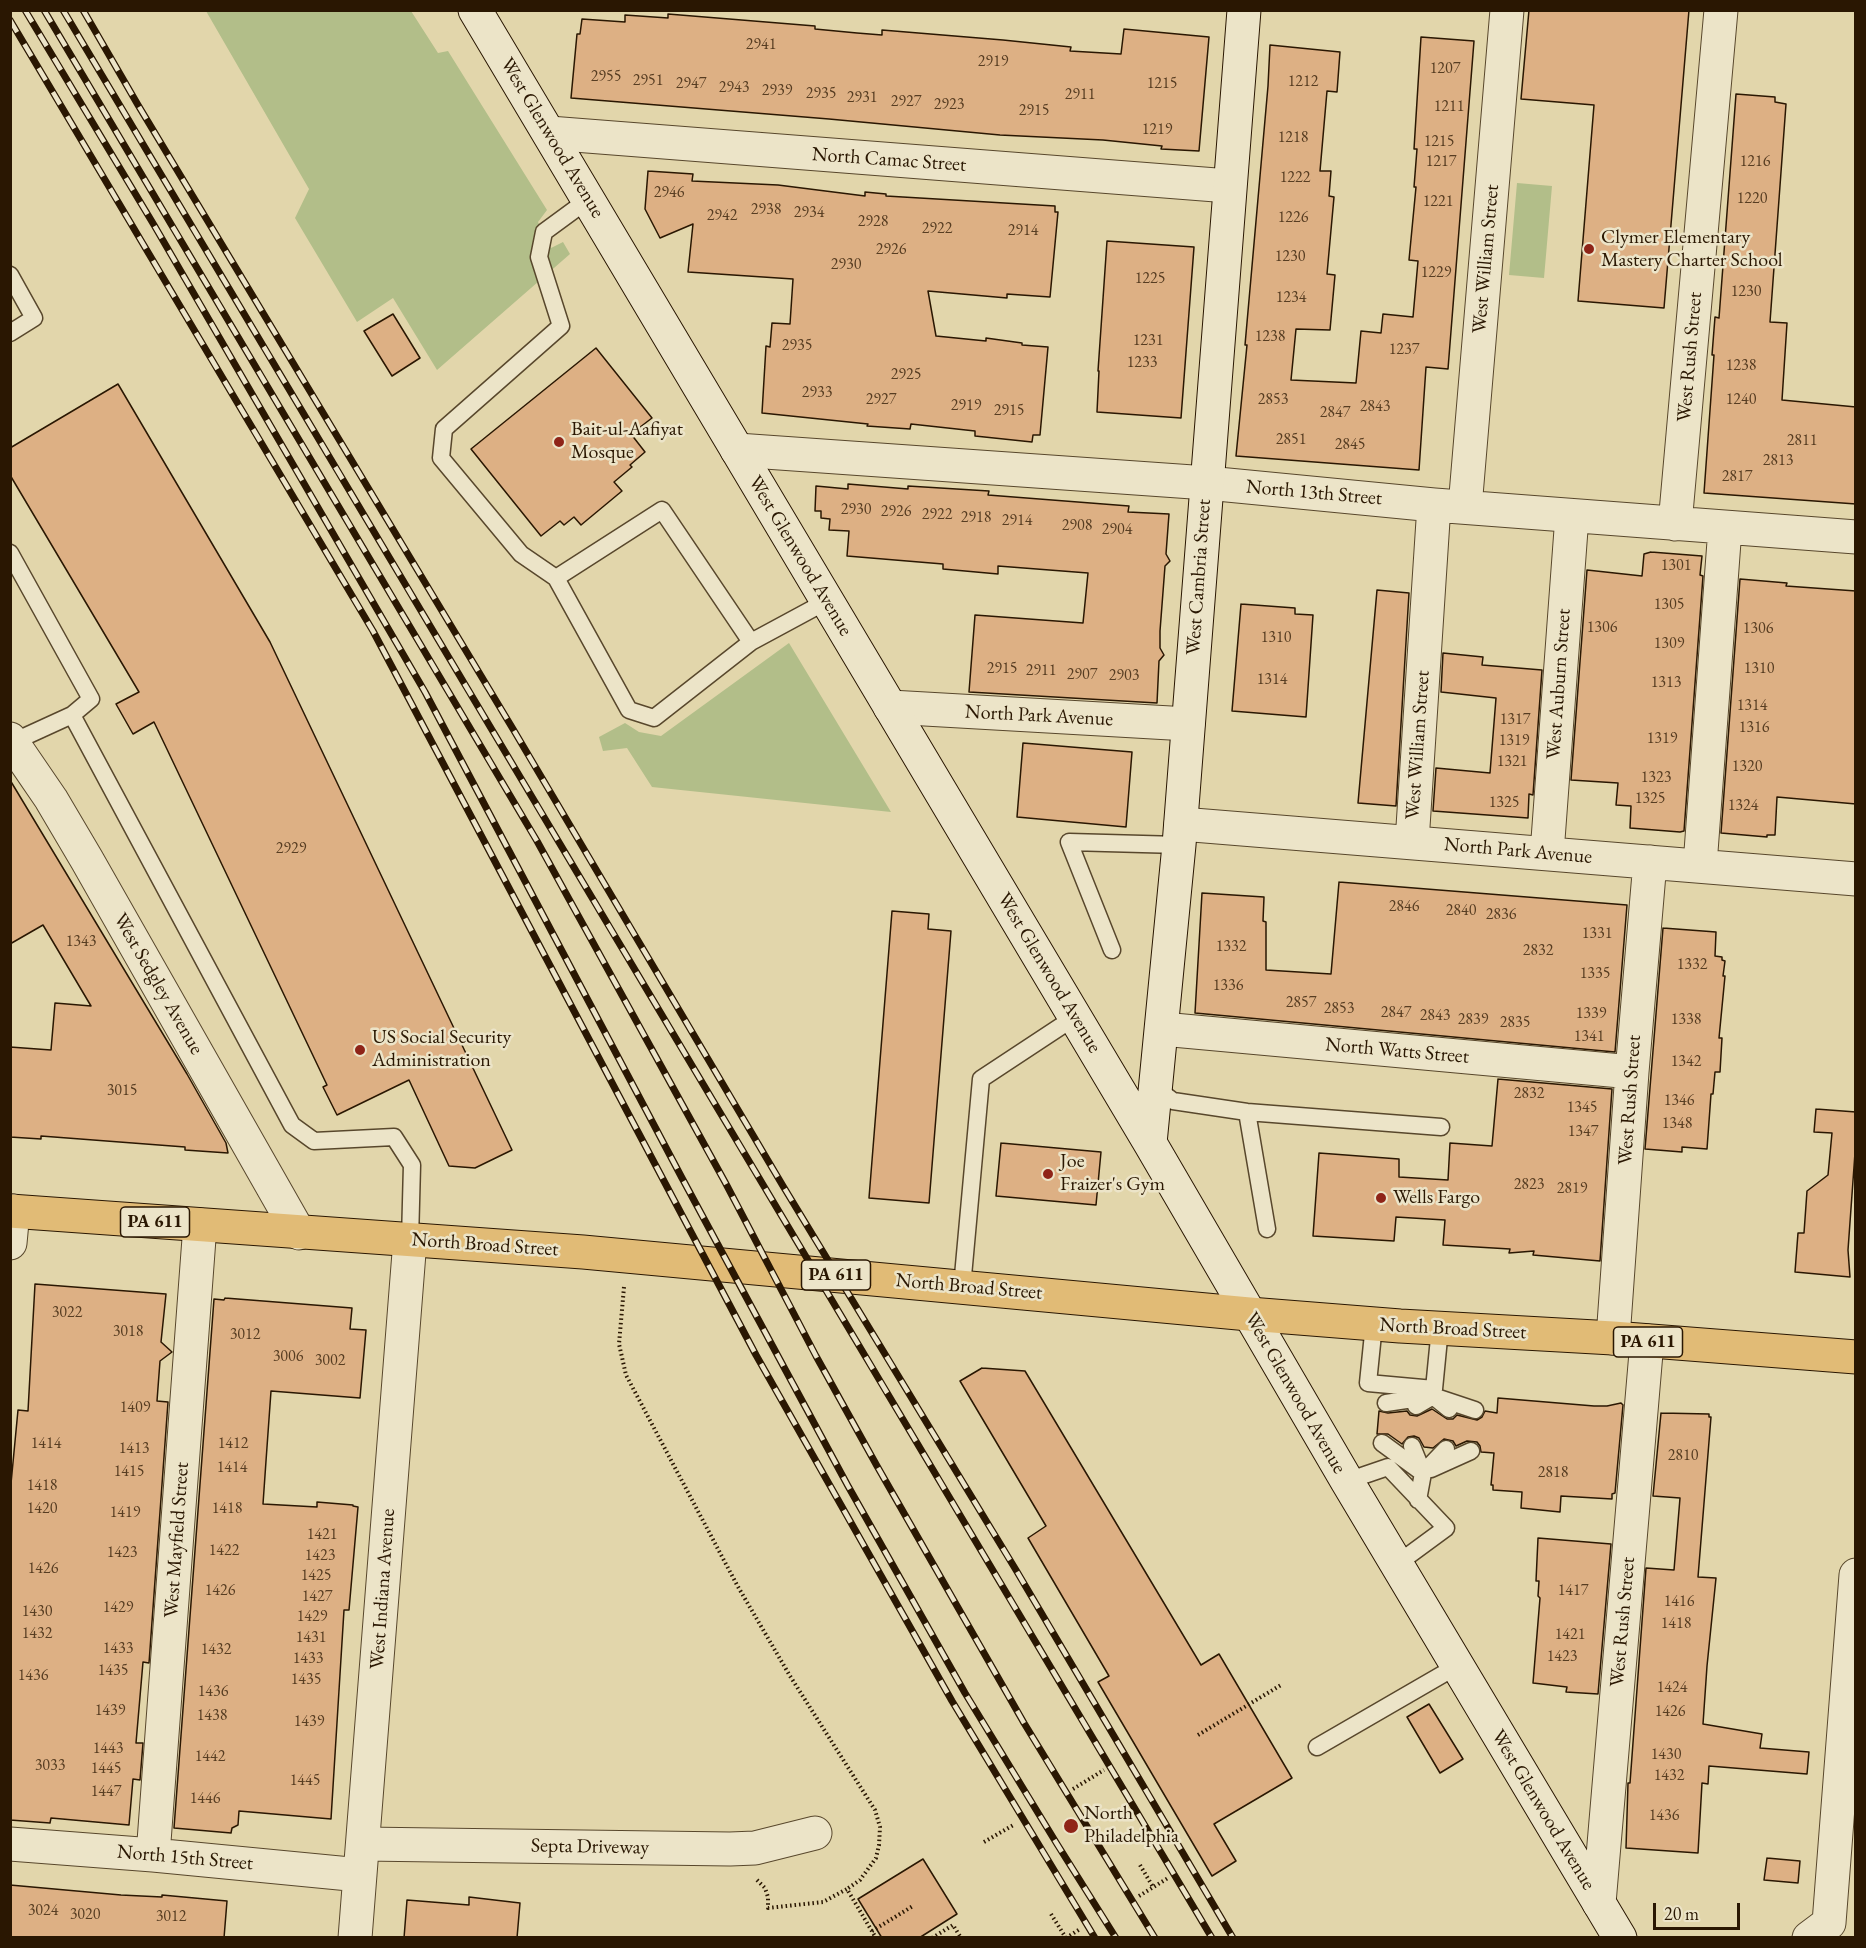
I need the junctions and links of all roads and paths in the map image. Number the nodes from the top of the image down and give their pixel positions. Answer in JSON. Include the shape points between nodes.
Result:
{"nodes":[{"id":1,"x":476,"y":10,"type":"edge"},
{"id":2,"x":1244,"y":10,"type":"edge"},
{"id":3,"x":1507,"y":10,"type":"edge"},
{"id":4,"x":1721,"y":10,"type":"edge"},
{"id":5,"x":549,"y":133,"type":"junction"},
{"id":6,"x":1229,"y":186,"type":"junction"},
{"id":7,"x":589,"y":199,"type":"junction"},
{"id":8,"x":10,"y":275,"type":"edge"},
{"id":9,"x":10,"y":333,"type":"edge"},
{"id":10,"x":737,"y":450,"type":"junction"},
{"id":11,"x":1207,"y":483,"type":"junction"},
{"id":12,"x":1450,"y":506,"type":"junction"},
{"id":13,"x":1572,"y":516,"type":"junction"},
{"id":14,"x":1675,"y":524,"type":"junction"},
{"id":15,"x":1725,"y":528,"type":"junction"},
{"id":16,"x":1856,"y":537,"type":"edge"},
{"id":17,"x":10,"y":553,"type":"edge"},
{"id":18,"x":556,"y":578,"type":"junction"},
{"id":19,"x":827,"y":601,"type":"junction"},
{"id":20,"x":751,"y":642,"type":"junction"},
{"id":21,"x":890,"y":707,"type":"junction"},
{"id":22,"x":72,"y":715,"type":"junction"},
{"id":23,"x":1188,"y":724,"type":"junction"},
{"id":24,"x":12,"y":740,"type":"edge"},
{"id":25,"x":1180,"y":834,"type":"junction"},
{"id":26,"x":1412,"y":843,"type":"junction"},
{"id":27,"x":1547,"y":853,"type":"junction"},
{"id":28,"x":1650,"y":862,"type":"junction"},
{"id":29,"x":1700,"y":865,"type":"junction"},
{"id":30,"x":1856,"y":879,"type":"edge"},
{"id":31,"x":1112,"y":950,"type":"dead end"},
{"id":32,"x":1075,"y":1017,"type":"junction"},
{"id":33,"x":1162,"y":1029,"type":"junction"},
{"id":34,"x":1632,"y":1072,"type":"junction"},
{"id":35,"x":1156,"y":1088,"type":"junction"},
{"id":36,"x":1247,"y":1112,"type":"junction"},
{"id":37,"x":1441,"y":1127,"type":"dead end"},
{"id":38,"x":1150,"y":1143,"type":"junction"},
{"id":39,"x":11,"y":1222,"type":"edge"},
{"id":40,"x":200,"y":1225,"type":"junction"},
{"id":41,"x":1267,"y":1229,"type":"dead end"},
{"id":42,"x":298,"y":1233,"type":"junction"},
{"id":43,"x":410,"y":1240,"type":"junction"},
{"id":44,"x":627,"y":1256,"type":"junction"},
{"id":45,"x":962,"y":1287,"type":"junction"},
{"id":46,"x":1249,"y":1314,"type":"junction"},
{"id":47,"x":1374,"y":1324,"type":"junction"},
{"id":48,"x":1440,"y":1329,"type":"junction"},
{"id":49,"x":1613,"y":1338,"type":"junction"},
{"id":50,"x":1647,"y":1341,"type":"junction"},
{"id":51,"x":1856,"y":1357,"type":"edge"},
{"id":52,"x":1433,"y":1392,"type":"junction"},
{"id":53,"x":1386,"y":1403,"type":"dead end"},
{"id":54,"x":1416,"y":1406,"type":"dead end"},
{"id":55,"x":1449,"y":1409,"type":"dead end"},
{"id":56,"x":1474,"y":1410,"type":"dead end"},
{"id":57,"x":1382,"y":1443,"type":"dead end"},
{"id":58,"x":1412,"y":1446,"type":"dead end"},
{"id":59,"x":1446,"y":1449,"type":"dead end"},
{"id":60,"x":1471,"y":1451,"type":"dead end"},
{"id":61,"x":1423,"y":1473,"type":"junction"},
{"id":62,"x":1347,"y":1481,"type":"junction"},
{"id":63,"x":1418,"y":1500,"type":"junction"},
{"id":64,"x":1397,"y":1564,"type":"junction"},
{"id":65,"x":1856,"y":1575,"type":"edge"},
{"id":66,"x":1457,"y":1666,"type":"junction"},
{"id":67,"x":1281,"y":1685,"type":"dead end"},
{"id":68,"x":1198,"y":1735,"type":"dead end"},
{"id":69,"x":1317,"y":1747,"type":"dead end"},
{"id":70,"x":1104,"y":1770,"type":"dead end"},
{"id":71,"x":1073,"y":1789,"type":"dead end"},
{"id":72,"x":1015,"y":1824,"type":"dead end"},
{"id":73,"x":815,"y":1833,"type":"dead end"},
{"id":74,"x":984,"y":1842,"type":"dead end"},
{"id":75,"x":10,"y":1844,"type":"edge"},
{"id":76,"x":730,"y":1849,"type":"junction"},
{"id":77,"x":153,"y":1855,"type":"junction"},
{"id":78,"x":361,"y":1860,"type":"junction"},
{"id":79,"x":1140,"y":1865,"type":"dead end"},
{"id":80,"x":1167,"y":1878,"type":"dead end"},
{"id":81,"x":1153,"y":1887,"type":"junction"},
{"id":82,"x":847,"y":1889,"type":"junction"},
{"id":83,"x":1139,"y":1896,"type":"dead end"},
{"id":84,"x":1599,"y":1903,"type":"junction"},
{"id":85,"x":913,"y":1906,"type":"dead end"},
{"id":86,"x":1051,"y":1914,"type":"dead end"},
{"id":87,"x":1080,"y":1929,"type":"dead end"},
{"id":88,"x":872,"y":1931,"type":"junction"},
{"id":89,"x":355,"y":1938,"type":"edge"},
{"id":90,"x":876,"y":1938,"type":"edge"},
{"id":91,"x":932,"y":1938,"type":"edge"},
{"id":92,"x":961,"y":1938,"type":"edge"},
{"id":93,"x":1066,"y":1938,"type":"edge"},
{"id":94,"x":1620,"y":1938,"type":"edge"},
{"id":95,"x":1809,"y":1938,"type":"edge"}],
"edges":[{"from":1,"to":5,"type":"street","name":"West Glenwood Avenue"},
{"from":2,"to":6,"type":"street","name":"West Cambria Street"},
{"from":3,"to":12,"type":"street","name":"West William Street"},
{"from":4,"to":14,"type":"street","name":"West Rush Street"},
{"from":5,"to":6,"type":"street","name":"North Camac Street"},
{"from":5,"to":7,"type":"street","name":"West Glenwood Avenue"},
{"from":6,"to":11,"type":"street","name":"West Cambria Street"},
{"from":7,"to":10,"type":"street","name":"West Glenwood Avenue"},
{"from":7,"to":18,"type":"lane","via":[[544,232],[539,256],[561,326],[444,429],[441,458],[521,554]]},
{"from":8,"to":9,"type":"lane","via":[[34,318]]},
{"from":10,"to":11,"type":"street","name":"North 13th Street"},
{"from":10,"to":19,"type":"street","name":"West Glenwood Avenue"},
{"from":11,"to":12,"type":"street","name":"North 13th Street"},
{"from":11,"to":23,"type":"street","name":"West Cambria Street"},
{"from":12,"to":13,"type":"street","name":"North 13th Street"},
{"from":12,"to":26,"type":"street","name":"West William Street"},
{"from":13,"to":14,"type":"street","name":"North 13th Street"},
{"from":13,"to":27,"type":"street","name":"West Auburn Street"},
{"from":14,"to":15,"type":"street","name":"North 13th Street"},
{"from":15,"to":16,"type":"street","name":"North 13th Street"},
{"from":15,"to":29,"type":"street"},
{"from":17,"to":22,"type":"lane","via":[[92,699]]},
{"from":18,"to":20,"type":"lane","via":[[662,510]]},
{"from":18,"to":20,"type":"lane","via":[[629,711],[654,718]]},
{"from":19,"to":20,"type":"lane"},
{"from":19,"to":21,"type":"street","name":"West Glenwood Avenue"},
{"from":21,"to":23,"type":"street","name":"North Park Avenue"},
{"from":21,"to":32,"type":"street","name":"West Glenwood Avenue"},
{"from":22,"to":24,"type":"lane"},
{"from":22,"to":43,"type":"lane","via":[[292,1125],[314,1141],[394,1137],[412,1165]]},
{"from":23,"to":25,"type":"street","name":"West Cambria Street"},
{"from":24,"to":42,"type":"street","name":"West Sedgley Avenue","via":[[87,860]]},
{"from":25,"to":26,"type":"street","name":"North Park Avenue"},
{"from":25,"to":31,"type":"lane","via":[[1069,842]]},
{"from":25,"to":33,"type":"street","name":"West Cambria Street"},
{"from":26,"to":27,"type":"street","name":"North Park Avenue"},
{"from":27,"to":28,"type":"street","name":"North Park Avenue"},
{"from":28,"to":29,"type":"street","name":"North Park Avenue"},
{"from":28,"to":34,"type":"street","name":"West Rush Street"},
{"from":29,"to":30,"type":"street","name":"North Park Avenue"},
{"from":32,"to":38,"type":"street","name":"West Glenwood Avenue"},
{"from":32,"to":45,"type":"lane","via":[[981,1079]]},
{"from":33,"to":34,"type":"street","name":"North Watts Street"},
{"from":33,"to":35,"type":"street","name":"West Cambria Street"},
{"from":34,"to":49,"type":"street","name":"West Rush Street"},
{"from":35,"to":36,"type":"lane","via":[[1173,1101]]},
{"from":35,"to":38,"type":"street","name":"West Cambria Street"},
{"from":36,"to":37,"type":"lane"},
{"from":36,"to":41,"type":"lane"},
{"from":38,"to":46,"type":"street","name":"West Glenwood Avenue"},
{"from":39,"to":40,"type":"main road","name":"North Broad Street","number":"PA 611"},
{"from":40,"to":42,"type":"main road","name":"North Broad Street","number":"PA 611"},
{"from":40,"to":77,"type":"street","name":"West Mayfield Street"},
{"from":42,"to":43,"type":"main road","name":"North Broad Street","number":"PA 611"},
{"from":43,"to":44,"type":"main road","name":"North Broad Street","number":"PA 611"},
{"from":43,"to":78,"type":"street","name":"West Indiana Avenue"},
{"from":44,"to":45,"type":"main road","name":"North Broad Street","number":"PA 611"},
{"from":44,"to":82,"type":"path","via":[[619,1344],[626,1375],[737,1585],[875,1810],[880,1827],[876,1858],[860,1880]]},
{"from":45,"to":46,"type":"main road","name":"North Broad Street","number":"PA 611"},
{"from":46,"to":47,"type":"main road","name":"North Broad Street","number":"PA 611"},
{"from":46,"to":62,"type":"street","name":"West Glenwood Avenue"},
{"from":47,"to":48,"type":"main road","name":"North Broad Street","number":"PA 611"},
{"from":47,"to":52,"type":"lane","via":[[1368,1383]]},
{"from":48,"to":49,"type":"main road","name":"North Broad Street","number":"PA 611"},
{"from":48,"to":52,"type":"lane"},
{"from":49,"to":50,"type":"main road","name":"North Broad Street","number":"PA 611"},
{"from":50,"to":51,"type":"main road","name":"North Broad Street","number":"PA 611"},
{"from":50,"to":84,"type":"street","name":"West Rush Street"},
{"from":52,"to":53,"type":"lane"},
{"from":52,"to":54,"type":"lane"},
{"from":52,"to":55,"type":"lane"},
{"from":52,"to":56,"type":"lane"},
{"from":57,"to":61,"type":"lane"},
{"from":58,"to":61,"type":"lane"},
{"from":59,"to":61,"type":"lane"},
{"from":60,"to":61,"type":"lane"},
{"from":61,"to":63,"type":"lane"},
{"from":62,"to":63,"type":"lane","via":[[1388,1467]]},
{"from":62,"to":64,"type":"street","name":"West Glenwood Avenue"},
{"from":63,"to":64,"type":"lane","via":[[1446,1528]]},
{"from":64,"to":66,"type":"street","name":"West Glenwood Avenue"},
{"from":65,"to":95,"type":"street","via":[[1829,1923]]},
{"from":66,"to":69,"type":"lane"},
{"from":66,"to":84,"type":"street","name":"West Glenwood Avenue"},
{"from":67,"to":68,"type":"path"},
{"from":70,"to":71,"type":"path"},
{"from":72,"to":74,"type":"path"},
{"from":73,"to":76,"type":"street","name":"Septa Driveway","via":[[756,1848]]},
{"from":75,"to":77,"type":"street","name":"North 15th Street"},
{"from":76,"to":78,"type":"street","name":"Septa Driveway"},
{"from":76,"to":82,"type":"path","via":[[731,1871],[740,1871],[760,1882],[768,1897],[768,1908],[823,1902]]},
{"from":77,"to":78,"type":"street","name":"North 15th Street"},
{"from":78,"to":89,"type":"street","name":"West Indiana Avenue"},
{"from":79,"to":81,"type":"path"},
{"from":80,"to":81,"type":"path"},
{"from":81,"to":83,"type":"path"},
{"from":82,"to":88,"type":"path"},
{"from":84,"to":94,"type":"street","name":"West Glenwood Avenue"},
{"from":85,"to":88,"type":"path"},
{"from":86,"to":93,"type":"path"},
{"from":87,"to":93,"type":"path"},
{"from":88,"to":90,"type":"path"},
{"from":91,"to":92,"type":"path","via":[[953,1925]]}]}
